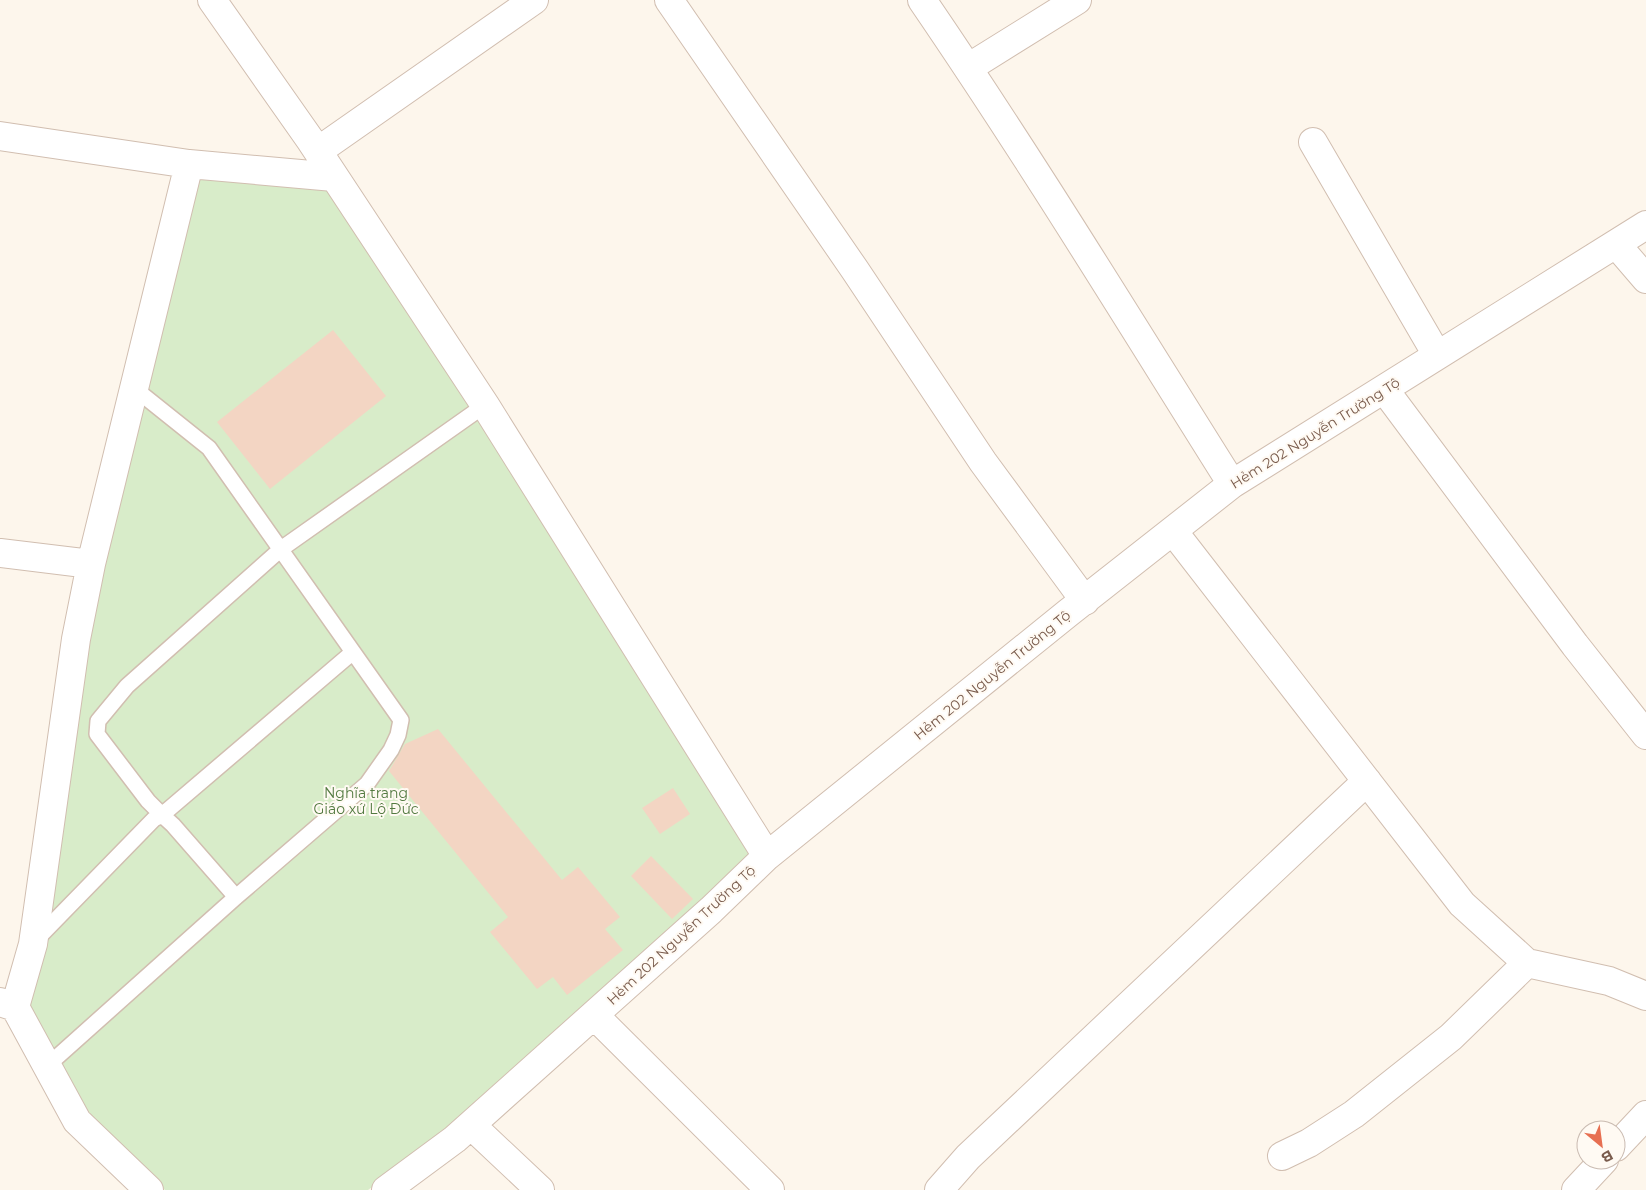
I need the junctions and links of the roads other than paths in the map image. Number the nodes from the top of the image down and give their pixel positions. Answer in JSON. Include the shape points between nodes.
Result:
{"nodes":[{"id":1,"x":212,"y":0,"type":"edge"},
{"id":2,"x":534,"y":0,"type":"edge"},
{"id":3,"x":669,"y":0,"type":"edge"},
{"id":4,"x":922,"y":0,"type":"edge"},
{"id":5,"x":1077,"y":0,"type":"edge"},
{"id":6,"x":968,"y":68,"type":"junction"},
{"id":7,"x":0,"y":136,"type":"edge"},
{"id":8,"x":1313,"y":142,"type":"dead end"},
{"id":9,"x":318,"y":151,"type":"junction"},
{"id":10,"x":189,"y":164,"type":"junction"},
{"id":11,"x":334,"y":177,"type":"junction"},
{"id":12,"x":1646,"y":225,"type":"edge"},
{"id":13,"x":1616,"y":244,"type":"junction"},
{"id":14,"x":1646,"y":279,"type":"edge"},
{"id":15,"x":1437,"y":356,"type":"junction"},
{"id":16,"x":134,"y":388,"type":"junction"},
{"id":17,"x":1384,"y":389,"type":"junction"},
{"id":18,"x":485,"y":405,"type":"junction"},
{"id":19,"x":1232,"y":484,"type":"junction"},
{"id":20,"x":1174,"y":530,"type":"junction"},
{"id":21,"x":281,"y":549,"type":"junction"},
{"id":22,"x":0,"y":553,"type":"edge"},
{"id":23,"x":91,"y":564,"type":"junction"},
{"id":24,"x":1084,"y":601,"type":"junction"},
{"id":25,"x":353,"y":652,"type":"junction"},
{"id":26,"x":1646,"y":735,"type":"edge"},
{"id":27,"x":1367,"y":781,"type":"junction"},
{"id":28,"x":162,"y":814,"type":"junction"},
{"id":29,"x":767,"y":856,"type":"junction"},
{"id":30,"x":236,"y":897,"type":"junction"},
{"id":31,"x":33,"y":944,"type":"junction"},
{"id":32,"x":1527,"y":962,"type":"junction"},
{"id":33,"x":1646,"y":996,"type":"edge"},
{"id":34,"x":8,"y":1004,"type":"edge"},
{"id":35,"x":594,"y":1015,"type":"junction"},
{"id":36,"x":47,"y":1066,"type":"junction"},
{"id":37,"x":1646,"y":1115,"type":"edge"},
{"id":38,"x":471,"y":1124,"type":"junction"},
{"id":39,"x":1626,"y":1136,"type":"edge"},
{"id":40,"x":1282,"y":1156,"type":"dead end"},
{"id":41,"x":1595,"y":1170,"type":"edge"},
{"id":42,"x":149,"y":1190,"type":"edge"},
{"id":43,"x":386,"y":1190,"type":"edge"},
{"id":44,"x":540,"y":1190,"type":"edge"},
{"id":45,"x":770,"y":1190,"type":"edge"},
{"id":46,"x":939,"y":1190,"type":"edge"},
{"id":47,"x":1576,"y":1190,"type":"edge"}],
"edges":[{"from":1,"to":9,"type":"street"},
{"from":2,"to":9,"type":"street"},
{"from":3,"to":24,"type":"street","via":[[984,462]]},
{"from":4,"to":6,"type":"street"},
{"from":5,"to":6,"type":"street"},
{"from":6,"to":19,"type":"street"},
{"from":7,"to":10,"type":"street"},
{"from":8,"to":15,"type":"street"},
{"from":9,"to":11,"type":"street"},
{"from":10,"to":11,"type":"street"},
{"from":10,"to":16,"type":"street"},
{"from":11,"to":18,"type":"street"},
{"from":12,"to":13,"type":"street","name":"Hẻm 202 Nguyễn Trường Tộ"},
{"from":13,"to":14,"type":"street"},
{"from":13,"to":15,"type":"street","name":"Hẻm 202 Nguyễn Trường Tộ"},
{"from":15,"to":17,"type":"street","name":"Hẻm 202 Nguyễn Trường Tộ"},
{"from":16,"to":21,"type":"lane","via":[[209,448]]},
{"from":16,"to":23,"type":"street"},
{"from":17,"to":19,"type":"street","name":"Hẻm 202 Nguyễn Trường Tộ"},
{"from":17,"to":26,"type":"street"},
{"from":18,"to":21,"type":"lane"},
{"from":18,"to":29,"type":"street"},
{"from":19,"to":20,"type":"street","name":"Hẻm 202 Nguyễn Trường Tộ"},
{"from":20,"to":24,"type":"street","name":"Hẻm 202 Nguyễn Trường Tộ"},
{"from":20,"to":27,"type":"street"},
{"from":21,"to":25,"type":"lane"},
{"from":21,"to":28,"type":"lane","via":[[127,686],[98,721],[97,734]]},
{"from":22,"to":23,"type":"street"},
{"from":23,"to":31,"type":"street","via":[[76,639]]},
{"from":24,"to":29,"type":"street","name":"Hẻm 202 Nguyễn Trường Tộ"},
{"from":25,"to":28,"type":"lane"},
{"from":25,"to":30,"type":"lane","via":[[400,720],[391,750],[367,784]]},
{"from":27,"to":32,"type":"street","via":[[1462,904]]},
{"from":27,"to":46,"type":"street","via":[[968,1157]]},
{"from":28,"to":30,"type":"lane"},
{"from":28,"to":31,"type":"lane"},
{"from":29,"to":35,"type":"street","name":"Hẻm 202 Nguyễn Trường Tộ"},
{"from":30,"to":36,"type":"lane"},
{"from":31,"to":34,"type":"street"},
{"from":32,"to":33,"type":"street","via":[[1609,982]]},
{"from":32,"to":40,"type":"street","via":[[1452,1037],[1354,1114]]},
{"from":34,"to":36,"type":"street"},
{"from":35,"to":38,"type":"street","name":"Hẻm 202 Nguyễn Trường Tộ"},
{"from":35,"to":45,"type":"street"},
{"from":36,"to":42,"type":"street","via":[[77,1121]]},
{"from":37,"to":39,"type":"street"},
{"from":38,"to":43,"type":"street","name":"Hẻm 202 Nguyễn Trường Tộ"},
{"from":38,"to":44,"type":"street"},
{"from":41,"to":47,"type":"street"}]}
